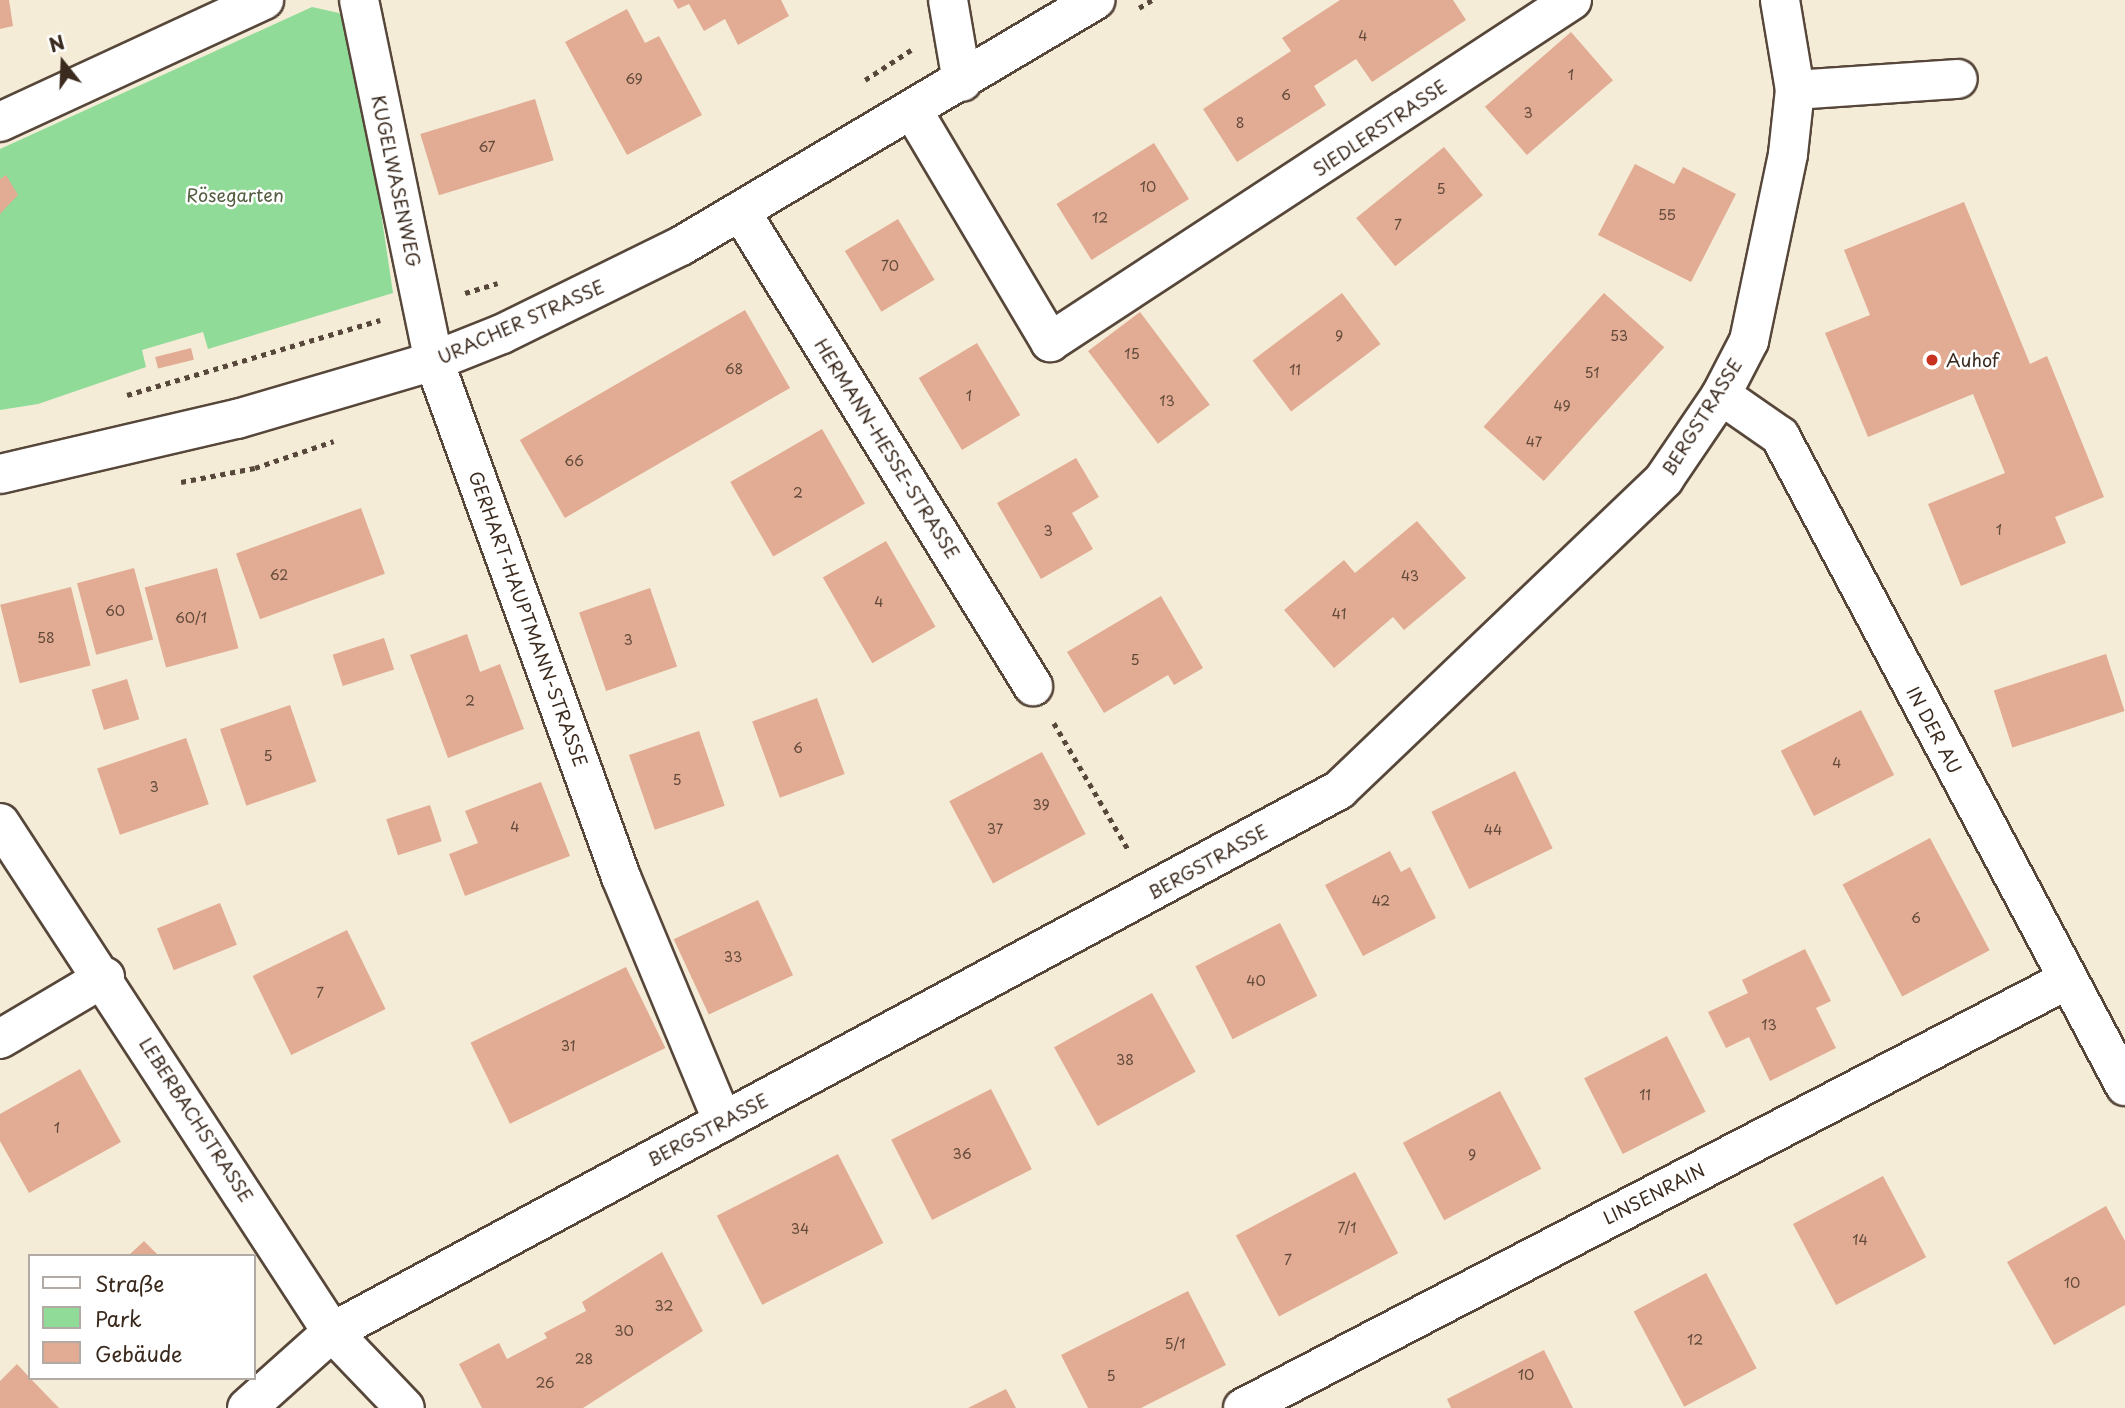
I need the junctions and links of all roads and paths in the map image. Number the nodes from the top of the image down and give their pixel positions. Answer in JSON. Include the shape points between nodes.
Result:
{"nodes":[{"id":1,"x":264,"y":0,"type":"edge"},
{"id":2,"x":359,"y":0,"type":"edge"},
{"id":3,"x":1095,"y":0,"type":"edge"},
{"id":4,"x":1572,"y":0,"type":"edge"},
{"id":5,"x":1770,"y":0,"type":"edge"},
{"id":6,"x":1780,"y":0,"type":"edge"},
{"id":7,"x":950,"y":12,"type":"edge"},
{"id":8,"x":1958,"y":79,"type":"dead end"},
{"id":9,"x":962,"y":82,"type":"junction"},
{"id":10,"x":854,"y":87,"type":"dead end"},
{"id":11,"x":1795,"y":90,"type":"junction"},
{"id":12,"x":913,"y":111,"type":"junction"},
{"id":13,"x":0,"y":121,"type":"edge"},
{"id":14,"x":741,"y":212,"type":"junction"},
{"id":15,"x":501,"y":281,"type":"dead end"},
{"id":16,"x":423,"y":307,"type":"junction"},
{"id":17,"x":434,"y":361,"type":"junction"},
{"id":18,"x":1721,"y":394,"type":"junction"},
{"id":19,"x":125,"y":395,"type":"dead end"},
{"id":20,"x":0,"y":474,"type":"edge"},
{"id":21,"x":1033,"y":686,"type":"joint"},
{"id":22,"x":0,"y":823,"type":"edge"},
{"id":23,"x":1153,"y":892,"type":"junction"},
{"id":24,"x":105,"y":977,"type":"junction"},
{"id":25,"x":2065,"y":981,"type":"junction"},
{"id":26,"x":0,"y":1039,"type":"edge"},
{"id":27,"x":2125,"y":1086,"type":"edge"},
{"id":28,"x":723,"y":1122,"type":"junction"},
{"id":29,"x":332,"y":1332,"type":"junction"},
{"id":30,"x":247,"y":1408,"type":"edge"},
{"id":31,"x":405,"y":1408,"type":"edge"},
{"id":32,"x":1243,"y":1408,"type":"edge"}],
"edges":[{"from":1,"to":13,"type":"street"},
{"from":2,"to":16,"type":"street","name":"KUGELWASENWEG"},
{"from":3,"to":9,"type":"street","name":"URACHER STRASSE"},
{"from":4,"to":12,"type":"street","name":"SIEDLERSTRASSE","via":[[1189,256],[1050,342]]},
{"from":5,"to":6,"type":"street"},
{"from":6,"to":11,"type":"street","name":"BERGSTRASSE"},
{"from":7,"to":9,"type":"street"},
{"from":7,"to":10,"type":"path"},
{"from":8,"to":11,"type":"street"},
{"from":9,"to":12,"type":"street","name":"URACHER STRASSE"},
{"from":11,"to":18,"type":"street","name":"BERGSTRASSE","via":[[1788,155],[1749,341]]},
{"from":12,"to":14,"type":"street","name":"URACHER STRASSE"},
{"from":14,"to":17,"type":"street","name":"URACHER STRASSE","via":[[600,288]]},
{"from":14,"to":21,"type":"street","name":"HERMANN-HESSE-STRASSE"},
{"from":15,"to":16,"type":"path"},
{"from":16,"to":17,"type":"street","name":"KUGELWASENWEG"},
{"from":16,"to":19,"type":"path","via":[[274,356]]},
{"from":17,"to":20,"type":"street","name":"URACHER STRASSE","via":[[237,419]]},
{"from":17,"to":28,"type":"street","name":"GERHART-HAUPTMANN-STRASSE","via":[[621,877]]},
{"from":18,"to":23,"type":"street","name":"BERGSTRASSE","via":[[1664,479],[1339,790]]},
{"from":18,"to":25,"type":"street","name":"IN DER AU","via":[[1780,436]]},
{"from":21,"to":23,"type":"path"},
{"from":22,"to":24,"type":"street","name":"LEBERBACHSTRASSE"},
{"from":23,"to":28,"type":"street","name":"BERGSTRASSE"},
{"from":24,"to":26,"type":"street"},
{"from":24,"to":29,"type":"street","name":"LEBERBACHSTRASSE"},
{"from":25,"to":27,"type":"street","name":"IN DER AU"},
{"from":25,"to":32,"type":"street","name":"LINSENRAIN"},
{"from":28,"to":29,"type":"street","name":"BERGSTRASSE"},
{"from":29,"to":30,"type":"street","name":"BERGSTRASSE"},
{"from":29,"to":31,"type":"street","name":"LEBERBACHSTRASSE"}]}
